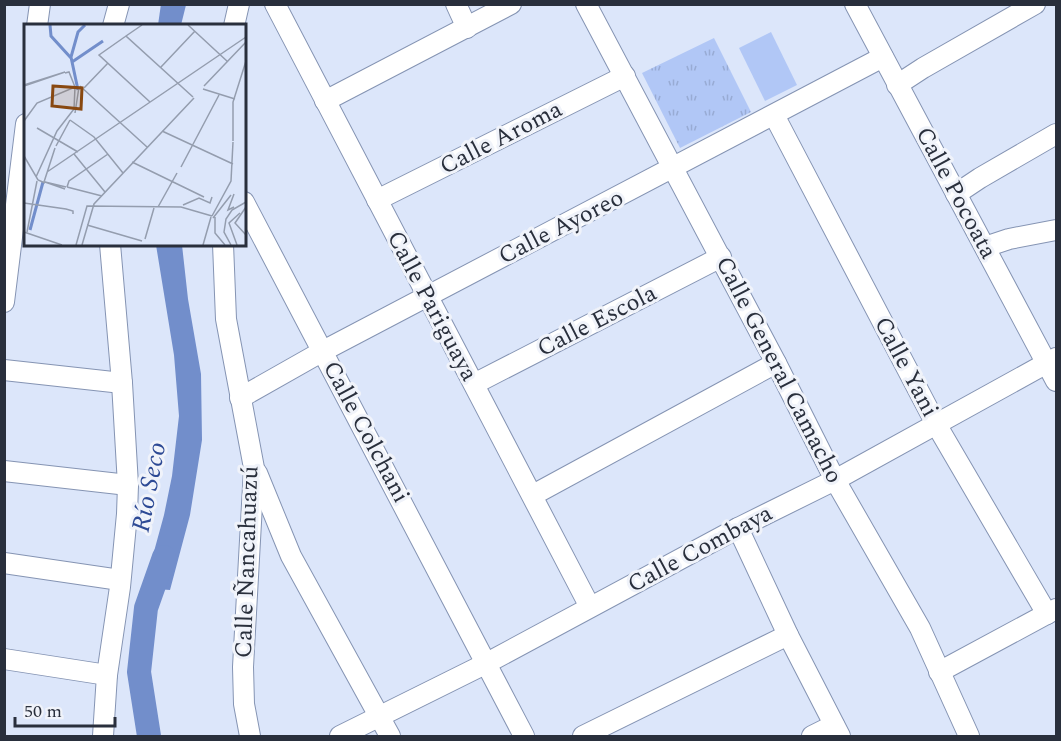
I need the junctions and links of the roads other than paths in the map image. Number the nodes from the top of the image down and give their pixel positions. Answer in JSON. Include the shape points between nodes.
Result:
{"nodes":[{"id":1,"x":40,"y":4,"type":"edge"},
{"id":2,"x":119,"y":4,"type":"edge"},
{"id":3,"x":239,"y":4,"type":"edge"},
{"id":4,"x":275,"y":4,"type":"edge"},
{"id":5,"x":456,"y":4,"type":"edge"},
{"id":6,"x":511,"y":4,"type":"edge"},
{"id":7,"x":586,"y":4,"type":"edge"},
{"id":8,"x":855,"y":4,"type":"edge"},
{"id":9,"x":1035,"y":4,"type":"edge"},
{"id":10,"x":37,"y":24,"type":"edge"},
{"id":11,"x":114,"y":24,"type":"edge"},
{"id":12,"x":234,"y":24,"type":"edge"},
{"id":13,"x":467,"y":28,"type":"junction"},
{"id":14,"x":883,"y":57,"type":"junction"},
{"id":15,"x":625,"y":76,"type":"junction"},
{"id":16,"x":897,"y":85,"type":"junction"},
{"id":17,"x":325,"y":101,"type":"junction"},
{"id":18,"x":774,"y":115,"type":"junction"},
{"id":19,"x":1056,"y":134,"type":"edge"},
{"id":20,"x":24,"y":140,"type":"edge"},
{"id":21,"x":674,"y":169,"type":"junction"},
{"id":22,"x":956,"y":194,"type":"junction"},
{"id":23,"x":377,"y":200,"type":"junction"},
{"id":24,"x":246,"y":206,"type":"edge"},
{"id":25,"x":1056,"y":230,"type":"edge"},
{"id":26,"x":110,"y":246,"type":"edge"},
{"id":27,"x":223,"y":246,"type":"edge"},
{"id":28,"x":985,"y":247,"type":"junction"},
{"id":29,"x":721,"y":257,"type":"junction"},
{"id":30,"x":427,"y":297,"type":"junction"},
{"id":31,"x":4,"y":302,"type":"edge"},
{"id":32,"x":323,"y":351,"type":"junction"},
{"id":33,"x":1052,"y":361,"type":"edge"},
{"id":34,"x":776,"y":363,"type":"junction"},
{"id":35,"x":4,"y":370,"type":"edge"},
{"id":36,"x":1056,"y":381,"type":"edge"},
{"id":37,"x":122,"y":383,"type":"junction"},
{"id":38,"x":474,"y":384,"type":"junction"},
{"id":39,"x":240,"y":398,"type":"junction"},
{"id":40,"x":936,"y":424,"type":"junction"},
{"id":41,"x":254,"y":468,"type":"junction"},
{"id":42,"x":4,"y":471,"type":"edge"},
{"id":43,"x":835,"y":480,"type":"junction"},
{"id":44,"x":128,"y":485,"type":"junction"},
{"id":45,"x":533,"y":495,"type":"junction"},
{"id":46,"x":738,"y":528,"type":"junction"},
{"id":47,"x":4,"y":564,"type":"edge"},
{"id":48,"x":120,"y":580,"type":"junction"},
{"id":49,"x":590,"y":607,"type":"junction"},
{"id":50,"x":1052,"y":612,"type":"edge"},
{"id":51,"x":788,"y":635,"type":"junction"},
{"id":52,"x":4,"y":659,"type":"edge"},
{"id":53,"x":487,"y":663,"type":"junction"},
{"id":54,"x":939,"y":672,"type":"junction"},
{"id":55,"x":107,"y":675,"type":"junction"},
{"id":56,"x":379,"y":716,"type":"junction"},
{"id":57,"x":837,"y":731,"type":"edge"},
{"id":58,"x":104,"y":736,"type":"edge"},
{"id":59,"x":250,"y":736,"type":"edge"},
{"id":60,"x":340,"y":736,"type":"edge"},
{"id":61,"x":390,"y":736,"type":"edge"},
{"id":62,"x":524,"y":736,"type":"edge"},
{"id":63,"x":584,"y":736,"type":"edge"},
{"id":64,"x":812,"y":736,"type":"edge"},
{"id":65,"x":969,"y":736,"type":"edge"}],
"edges":[{"from":1,"to":10,"type":"street"},
{"from":2,"to":11,"type":"street"},
{"from":3,"to":12,"type":"street"},
{"from":4,"to":17,"type":"street","name":"Calle Pariguaya"},
{"from":5,"to":13,"type":"street"},
{"from":6,"to":13,"type":"street"},
{"from":7,"to":15,"type":"street","name":"Calle General Camacho"},
{"from":8,"to":14,"type":"street","name":"Calle Pocoata"},
{"from":9,"to":16,"type":"street"},
{"from":13,"to":17,"type":"street"},
{"from":14,"to":16,"type":"street","name":"Calle Pocoata"},
{"from":14,"to":18,"type":"street","name":"Calle Ayoreo"},
{"from":15,"to":21,"type":"street","name":"Calle General Camacho"},
{"from":15,"to":23,"type":"street","name":"Calle Aroma"},
{"from":16,"to":22,"type":"street","name":"Calle Pocoata"},
{"from":17,"to":23,"type":"street","name":"Calle Pariguaya"},
{"from":18,"to":21,"type":"street","name":"Calle Ayoreo"},
{"from":18,"to":40,"type":"street","name":"Calle Yani"},
{"from":19,"to":22,"type":"street"},
{"from":20,"to":31,"type":"street"},
{"from":21,"to":29,"type":"street","name":"Calle General Camacho"},
{"from":21,"to":30,"type":"street","name":"Calle Ayoreo"},
{"from":22,"to":28,"type":"street","name":"Calle Pocoata"},
{"from":23,"to":30,"type":"street","name":"Calle Pariguaya"},
{"from":24,"to":32,"type":"street","name":"Calle Colchani"},
{"from":25,"to":28,"type":"street"},
{"from":26,"to":37,"type":"street"},
{"from":27,"to":39,"type":"street","name":"Calle Ñancahuazú","via":[[226,319]]},
{"from":28,"to":33,"type":"street","name":"Calle Pocoata"},
{"from":29,"to":34,"type":"street","name":"Calle General Camacho"},
{"from":29,"to":38,"type":"street","name":"Calle Escola"},
{"from":30,"to":32,"type":"street","name":"Calle Ayoreo"},
{"from":30,"to":38,"type":"street","name":"Calle Pariguaya"},
{"from":32,"to":39,"type":"street","name":"Calle Ayoreo"},
{"from":32,"to":53,"type":"street","name":"Calle Colchani"},
{"from":33,"to":36,"type":"street","name":"Calle Pocoata"},
{"from":33,"to":40,"type":"street","name":"Calle Combaya"},
{"from":34,"to":43,"type":"street","name":"Calle General Camacho"},
{"from":34,"to":45,"type":"street"},
{"from":35,"to":37,"type":"street"},
{"from":37,"to":44,"type":"street"},
{"from":38,"to":45,"type":"street","name":"Calle Pariguaya"},
{"from":39,"to":41,"type":"street","name":"Calle Ñancahuazú"},
{"from":40,"to":43,"type":"street","name":"Calle Combaya"},
{"from":40,"to":50,"type":"street","name":"Calle Yani"},
{"from":41,"to":56,"type":"street","via":[[291,556]]},
{"from":41,"to":59,"type":"street","name":"Calle Ñancahuazú","via":[[243,667]]},
{"from":42,"to":44,"type":"street"},
{"from":43,"to":46,"type":"street","name":"Calle Combaya"},
{"from":43,"to":54,"type":"street","name":"Calle General Camacho","via":[[920,628]]},
{"from":44,"to":48,"type":"street"},
{"from":45,"to":49,"type":"street","name":"Calle Pariguaya"},
{"from":46,"to":49,"type":"street","name":"Calle Combaya"},
{"from":46,"to":51,"type":"street"},
{"from":47,"to":48,"type":"street"},
{"from":48,"to":55,"type":"street"},
{"from":49,"to":53,"type":"street","name":"Calle Combaya"},
{"from":50,"to":54,"type":"street"},
{"from":51,"to":57,"type":"street"},
{"from":51,"to":63,"type":"street"},
{"from":52,"to":55,"type":"street"},
{"from":53,"to":56,"type":"street","name":"Calle Combaya"},
{"from":53,"to":62,"type":"street","name":"Calle Colchani"},
{"from":54,"to":65,"type":"street","name":"Calle General Camacho"},
{"from":55,"to":58,"type":"street"},
{"from":56,"to":60,"type":"street","name":"Calle Combaya"},
{"from":56,"to":61,"type":"street"},
{"from":57,"to":64,"type":"street"}]}
